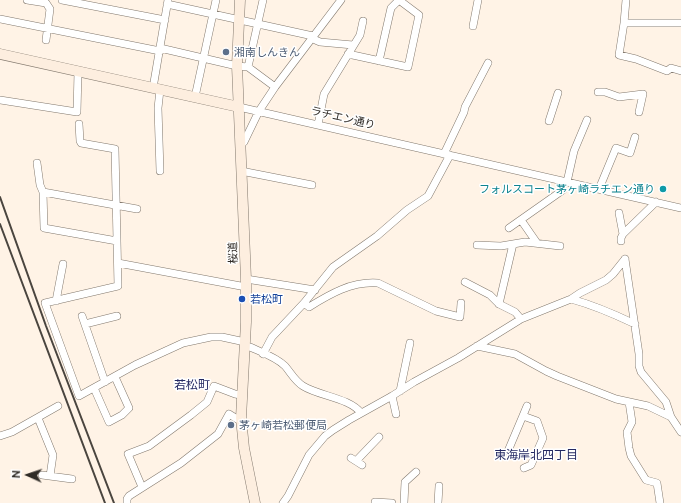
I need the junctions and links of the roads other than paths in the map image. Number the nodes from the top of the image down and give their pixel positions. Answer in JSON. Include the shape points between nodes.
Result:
{"nodes":[{"id":1,"x":27,"y":0,"type":"edge"},
{"id":2,"x":62,"y":0,"type":"edge"},
{"id":3,"x":216,"y":0,"type":"edge"},
{"id":4,"x":240,"y":0,"type":"edge"},
{"id":5,"x":263,"y":0,"type":"edge"},
{"id":6,"x":341,"y":0,"type":"edge"},
{"id":7,"x":399,"y":0,"type":"edge"},
{"id":8,"x":478,"y":0,"type":"edge"},
{"id":9,"x":626,"y":0,"type":"edge"},
{"id":10,"x":167,"y":2,"type":"edge"},
{"id":11,"x":97,"y":3,"type":"edge"},
{"id":12,"x":213,"y":14,"type":"junction"},
{"id":13,"x":0,"y":19,"type":"edge"},
{"id":14,"x":164,"y":20,"type":"junction"},
{"id":15,"x":239,"y":20,"type":"junction"},
{"id":16,"x":363,"y":21,"type":"dead end"},
{"id":17,"x":624,"y":23,"type":"junction"},
{"id":18,"x":681,"y":23,"type":"edge"},
{"id":19,"x":257,"y":24,"type":"junction"},
{"id":20,"x":473,"y":26,"type":"dead end"},
{"id":21,"x":47,"y":29,"type":"junction"},
{"id":22,"x":312,"y":37,"type":"junction"},
{"id":23,"x":46,"y":40,"type":"dead end"},
{"id":24,"x":353,"y":46,"type":"junction"},
{"id":25,"x":160,"y":50,"type":"junction"},
{"id":26,"x":0,"y":54,"type":"edge"},
{"id":27,"x":348,"y":54,"type":"junction"},
{"id":28,"x":204,"y":58,"type":"junction"},
{"id":29,"x":379,"y":61,"type":"junction"},
{"id":30,"x":488,"y":63,"type":"dead end"},
{"id":31,"x":237,"y":66,"type":"junction"},
{"id":32,"x":248,"y":67,"type":"junction"},
{"id":33,"x":681,"y":71,"type":"edge"},
{"id":34,"x":78,"y":72,"type":"junction"},
{"id":35,"x":274,"y":87,"type":"junction"},
{"id":36,"x":156,"y":89,"type":"junction"},
{"id":37,"x":598,"y":92,"type":"dead end"},
{"id":38,"x":558,"y":93,"type":"dead end"},
{"id":39,"x":195,"y":97,"type":"junction"},
{"id":40,"x":0,"y":100,"type":"edge"},
{"id":41,"x":239,"y":107,"type":"junction"},
{"id":42,"x":259,"y":110,"type":"junction"},
{"id":43,"x":639,"y":112,"type":"dead end"},
{"id":44,"x":587,"y":120,"type":"dead end"},
{"id":45,"x":549,"y":121,"type":"dead end"},
{"id":46,"x":79,"y":124,"type":"dead end"},
{"id":47,"x":318,"y":125,"type":"junction"},
{"id":48,"x":635,"y":137,"type":"dead end"},
{"id":49,"x":240,"y":144,"type":"junction"},
{"id":50,"x":447,"y":154,"type":"junction"},
{"id":51,"x":37,"y":163,"type":"dead end"},
{"id":52,"x":160,"y":171,"type":"dead end"},
{"id":53,"x":242,"y":172,"type":"junction"},
{"id":54,"x":567,"y":182,"type":"junction"},
{"id":55,"x":312,"y":185,"type":"dead end"},
{"id":56,"x":599,"y":189,"type":"junction"},
{"id":57,"x":563,"y":190,"type":"dead end"},
{"id":58,"x":43,"y":192,"type":"junction"},
{"id":59,"x":656,"y":202,"type":"junction"},
{"id":60,"x":116,"y":205,"type":"junction"},
{"id":61,"x":681,"y":208,"type":"edge"},
{"id":62,"x":136,"y":209,"type":"dead end"},
{"id":63,"x":618,"y":213,"type":"dead end"},
{"id":64,"x":522,"y":220,"type":"junction"},
{"id":65,"x":509,"y":228,"type":"dead end"},
{"id":66,"x":623,"y":234,"type":"junction"},
{"id":67,"x":117,"y":241,"type":"junction"},
{"id":68,"x":621,"y":242,"type":"dead end"},
{"id":69,"x":537,"y":243,"type":"junction"},
{"id":70,"x":513,"y":244,"type":"junction"},
{"id":71,"x":477,"y":245,"type":"dead end"},
{"id":72,"x":560,"y":246,"type":"dead end"},
{"id":73,"x":118,"y":263,"type":"junction"},
{"id":74,"x":63,"y":264,"type":"dead end"},
{"id":75,"x":465,"y":282,"type":"dead end"},
{"id":76,"x":246,"y":283,"type":"junction"},
{"id":77,"x":315,"y":290,"type":"junction"},
{"id":78,"x":571,"y":300,"type":"junction"},
{"id":79,"x":56,"y":301,"type":"junction"},
{"id":80,"x":304,"y":303,"type":"junction"},
{"id":81,"x":461,"y":303,"type":"dead end"},
{"id":82,"x":499,"y":304,"type":"junction"},
{"id":83,"x":82,"y":316,"type":"dead end"},
{"id":84,"x":117,"y":316,"type":"dead end"},
{"id":85,"x":521,"y":319,"type":"junction"},
{"id":86,"x":85,"y":324,"type":"junction"},
{"id":87,"x":635,"y":324,"type":"junction"},
{"id":88,"x":410,"y":343,"type":"dead end"},
{"id":89,"x":245,"y":345,"type":"junction"},
{"id":90,"x":477,"y":346,"type":"junction"},
{"id":91,"x":263,"y":354,"type":"junction"},
{"id":92,"x":115,"y":377,"type":"junction"},
{"id":93,"x":105,"y":382,"type":"junction"},
{"id":94,"x":94,"y":388,"type":"junction"},
{"id":95,"x":400,"y":391,"type":"junction"},
{"id":96,"x":242,"y":395,"type":"junction"},
{"id":97,"x":392,"y":396,"type":"junction"},
{"id":98,"x":628,"y":402,"type":"junction"},
{"id":99,"x":58,"y":406,"type":"dead end"},
{"id":100,"x":527,"y":406,"type":"dead end"},
{"id":101,"x":361,"y":413,"type":"junction"},
{"id":102,"x":396,"y":414,"type":"dead end"},
{"id":103,"x":523,"y":416,"type":"junction"},
{"id":104,"x":671,"y":417,"type":"junction"},
{"id":105,"x":38,"y":418,"type":"junction"},
{"id":106,"x":241,"y":418,"type":"junction"},
{"id":107,"x":681,"y":432,"type":"edge"},
{"id":108,"x":0,"y":436,"type":"edge"},
{"id":109,"x":379,"y":437,"type":"dead end"},
{"id":110,"x":508,"y":451,"type":"dead end"},
{"id":111,"x":356,"y":461,"type":"dead end"},
{"id":112,"x":524,"y":468,"type":"dead end"},
{"id":113,"x":416,"y":472,"type":"dead end"},
{"id":114,"x":42,"y":475,"type":"dead end"},
{"id":115,"x":50,"y":476,"type":"junction"},
{"id":116,"x":72,"y":479,"type":"dead end"},
{"id":117,"x":439,"y":486,"type":"dead end"},
{"id":118,"x":142,"y":487,"type":"junction"},
{"id":119,"x":375,"y":502,"type":"edge"},
{"id":120,"x":126,"y":503,"type":"edge"},
{"id":121,"x":255,"y":503,"type":"edge"},
{"id":122,"x":283,"y":503,"type":"edge"},
{"id":123,"x":392,"y":503,"type":"edge"},
{"id":124,"x":404,"y":503,"type":"edge"},
{"id":125,"x":438,"y":503,"type":"edge"},
{"id":126,"x":660,"y":503,"type":"edge"}],
"edges":[{"from":1,"to":21,"type":"street","via":[[46,3],[50,9]]},
{"from":2,"to":11,"type":"street"},
{"from":3,"to":12,"type":"street"},
{"from":4,"to":15,"type":"street","name":"桜道"},
{"from":5,"to":19,"type":"street"},
{"from":6,"to":22,"type":"street"},
{"from":7,"to":29,"type":"street","via":[[390,8]]},
{"from":7,"to":29,"type":"street","via":[[419,15],[408,67]]},
{"from":8,"to":20,"type":"street"},
{"from":9,"to":17,"type":"street"},
{"from":10,"to":12,"type":"street"},
{"from":10,"to":14,"type":"street"},
{"from":11,"to":14,"type":"street"},
{"from":12,"to":15,"type":"street"},
{"from":12,"to":28,"type":"street"},
{"from":13,"to":21,"type":"street"},
{"from":14,"to":25,"type":"street"},
{"from":15,"to":19,"type":"street"},
{"from":15,"to":31,"type":"street","name":"桜道"},
{"from":16,"to":24,"type":"street","via":[[360,35]]},
{"from":17,"to":18,"type":"street"},
{"from":17,"to":33,"type":"street","via":[[620,55],[667,71],[670,68]]},
{"from":19,"to":22,"type":"street"},
{"from":19,"to":32,"type":"street"},
{"from":21,"to":23,"type":"street"},
{"from":21,"to":25,"type":"street"},
{"from":22,"to":24,"type":"street","via":[[320,42]]},
{"from":22,"to":35,"type":"street"},
{"from":24,"to":27,"type":"street"},
{"from":25,"to":28,"type":"street"},
{"from":25,"to":36,"type":"street"},
{"from":26,"to":34,"type":"street","name":"ラチエン通り"},
{"from":27,"to":29,"type":"street"},
{"from":27,"to":47,"type":"street","via":[[324,94]]},
{"from":28,"to":31,"type":"street"},
{"from":28,"to":39,"type":"street"},
{"from":30,"to":50,"type":"street","via":[[465,107]]},
{"from":31,"to":32,"type":"street"},
{"from":31,"to":41,"type":"street","name":"桜道"},
{"from":32,"to":35,"type":"street"},
{"from":34,"to":36,"type":"street","name":"ラチエン通り"},
{"from":34,"to":40,"type":"street","via":[[77,112]]},
{"from":35,"to":42,"type":"street"},
{"from":36,"to":39,"type":"street","name":"ラチエン通り"},
{"from":36,"to":52,"type":"street"},
{"from":37,"to":43,"type":"street","via":[[619,97],[643,94]]},
{"from":38,"to":45,"type":"street"},
{"from":39,"to":41,"type":"street","name":"ラチエン通り"},
{"from":41,"to":42,"type":"street","name":"ラチエン通り"},
{"from":41,"to":49,"type":"street","name":"桜道"},
{"from":42,"to":47,"type":"street","name":"ラチエン通り"},
{"from":42,"to":49,"type":"street","via":[[247,137]]},
{"from":44,"to":54,"type":"street","via":[[574,151]]},
{"from":46,"to":60,"type":"street","via":[[81,143],[115,149]]},
{"from":47,"to":50,"type":"street","name":"ラチエン通り"},
{"from":48,"to":56,"type":"street","via":[[630,153],[616,148]]},
{"from":49,"to":53,"type":"street","name":"桜道"},
{"from":50,"to":54,"type":"street","name":"ラチエン通り"},
{"from":50,"to":77,"type":"street","via":[[428,196],[333,267]]},
{"from":51,"to":58,"type":"street"},
{"from":53,"to":55,"type":"street"},
{"from":53,"to":76,"type":"street","name":"桜道"},
{"from":54,"to":56,"type":"street","name":"ラチエン通り"},
{"from":56,"to":59,"type":"street","name":"ラチエン通り"},
{"from":57,"to":64,"type":"street"},
{"from":58,"to":60,"type":"street"},
{"from":58,"to":67,"type":"street","via":[[44,228]]},
{"from":59,"to":61,"type":"street","name":"ラチエン通り"},
{"from":59,"to":66,"type":"street"},
{"from":60,"to":62,"type":"street"},
{"from":60,"to":67,"type":"street"},
{"from":63,"to":66,"type":"street"},
{"from":64,"to":65,"type":"street"},
{"from":64,"to":69,"type":"street"},
{"from":66,"to":68,"type":"street"},
{"from":67,"to":73,"type":"street"},
{"from":69,"to":70,"type":"street"},
{"from":69,"to":72,"type":"street"},
{"from":70,"to":71,"type":"street"},
{"from":70,"to":82,"type":"street"},
{"from":73,"to":76,"type":"street"},
{"from":73,"to":79,"type":"street","via":[[118,286]]},
{"from":74,"to":79,"type":"street"},
{"from":75,"to":82,"type":"street","via":[[490,295]]},
{"from":76,"to":77,"type":"street"},
{"from":76,"to":89,"type":"street","name":"桜道"},
{"from":77,"to":80,"type":"street"},
{"from":78,"to":85,"type":"street"},
{"from":78,"to":87,"type":"street","via":[[587,303]]},
{"from":78,"to":87,"type":"street","via":[[606,280],[625,259]]},
{"from":79,"to":94,"type":"street","via":[[45,303],[79,396]]},
{"from":80,"to":81,"type":"street","via":[[309,307],[334,292],[371,283],[378,283],[444,314],[460,317]]},
{"from":80,"to":91,"type":"street","via":[[272,337]]},
{"from":82,"to":85,"type":"street","via":[[516,312]]},
{"from":83,"to":86,"type":"street"},
{"from":84,"to":86,"type":"street"},
{"from":85,"to":90,"type":"street"},
{"from":86,"to":93,"type":"street"},
{"from":87,"to":104,"type":"street","via":[[641,372],[666,402]]},
{"from":88,"to":95,"type":"street"},
{"from":89,"to":91,"type":"street"},
{"from":89,"to":92,"type":"street","via":[[222,337],[190,341],[172,347]]},
{"from":89,"to":96,"type":"street","name":"桜道"},
{"from":90,"to":95,"type":"street"},
{"from":90,"to":98,"type":"street","via":[[515,354],[556,376]]},
{"from":91,"to":101,"type":"street","via":[[280,362],[303,386],[344,401]]},
{"from":92,"to":93,"type":"street"},
{"from":92,"to":94,"type":"street","via":[[128,408],[122,415],[109,422]]},
{"from":93,"to":94,"type":"street"},
{"from":95,"to":97,"type":"street"},
{"from":96,"to":106,"type":"street","name":"桜道"},
{"from":96,"to":118,"type":"street","via":[[214,386],[207,402],[191,416],[149,446],[128,454]]},
{"from":97,"to":101,"type":"street"},
{"from":97,"to":102,"type":"street"},
{"from":98,"to":104,"type":"street","via":[[648,406]]},
{"from":98,"to":126,"type":"street","via":[[632,422],[627,432],[629,448],[642,476],[657,483]]},
{"from":99,"to":105,"type":"street"},
{"from":100,"to":103,"type":"street"},
{"from":101,"to":122,"type":"street","via":[[325,436],[309,455]]},
{"from":103,"to":110,"type":"street"},
{"from":103,"to":112,"type":"street","via":[[537,421],[543,438],[531,465]]},
{"from":104,"to":107,"type":"street"},
{"from":105,"to":108,"type":"street"},
{"from":105,"to":115,"type":"street","via":[[53,455]]},
{"from":106,"to":118,"type":"street","via":[[237,419],[228,414],[218,434],[181,463]]},
{"from":106,"to":121,"type":"street","name":"桜道"},
{"from":109,"to":111,"type":"street"},
{"from":113,"to":124,"type":"street","via":[[405,482]]},
{"from":114,"to":115,"type":"street"},
{"from":115,"to":116,"type":"street"},
{"from":117,"to":125,"type":"street"},
{"from":118,"to":120,"type":"street","via":[[129,496]]},
{"from":119,"to":123,"type":"street"}]}
